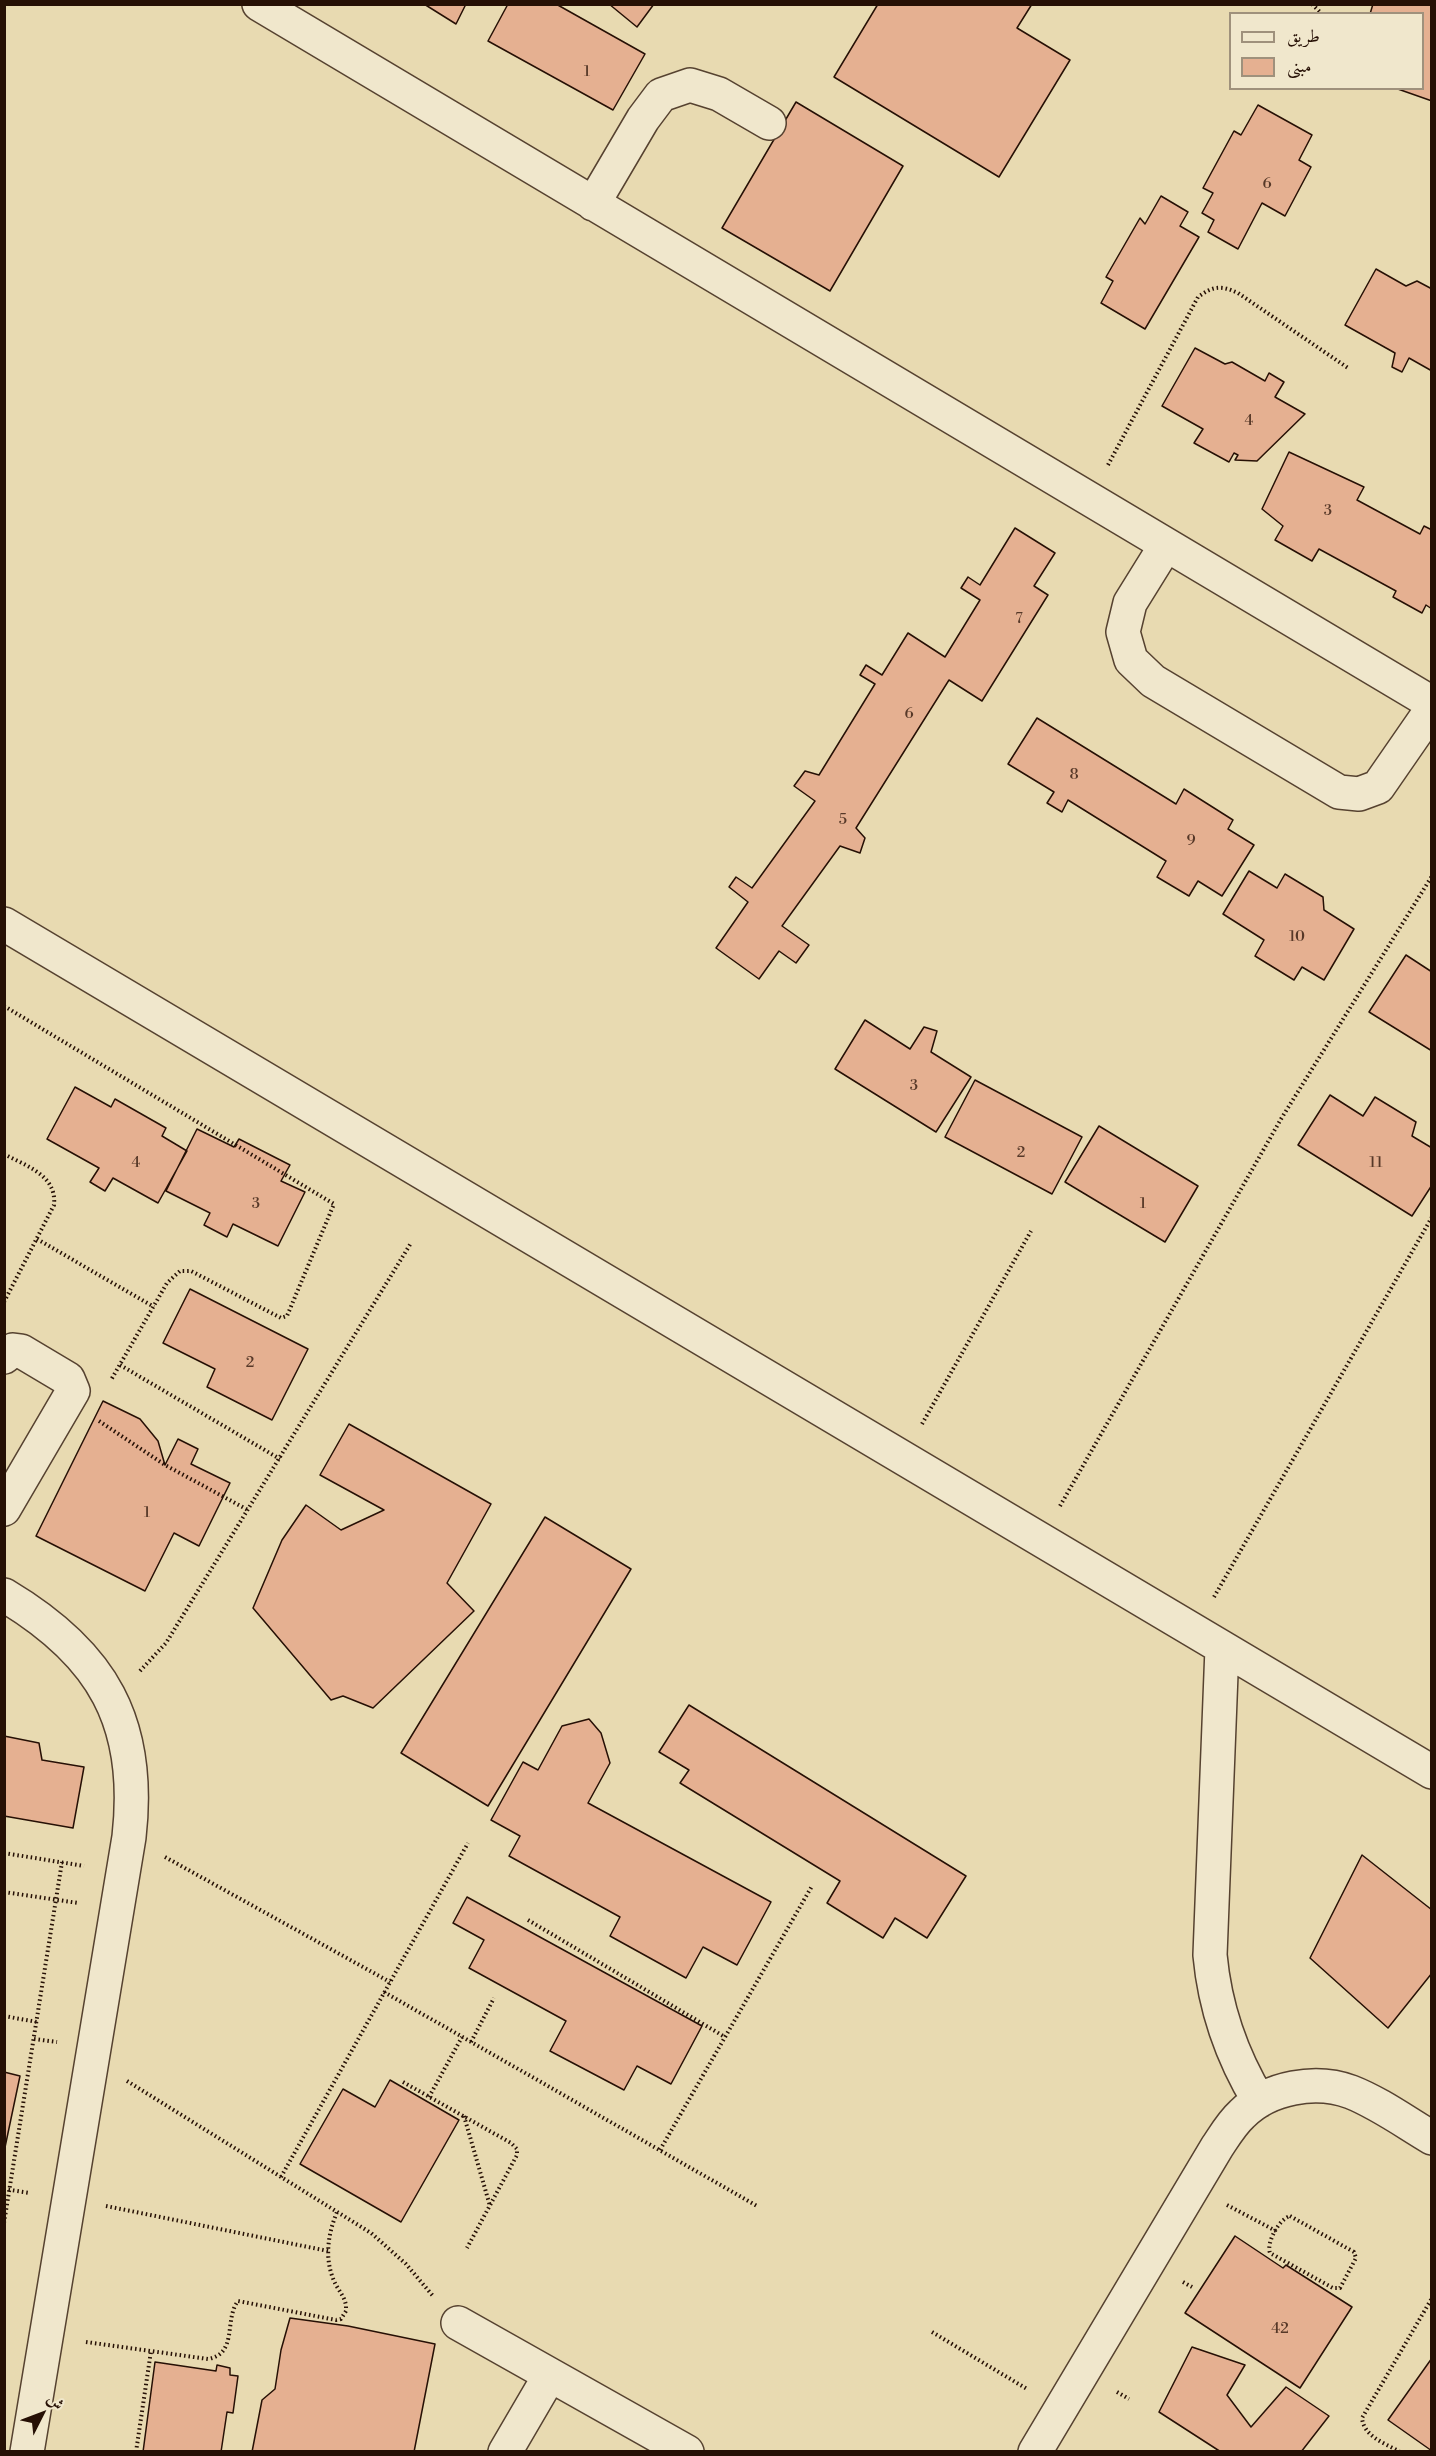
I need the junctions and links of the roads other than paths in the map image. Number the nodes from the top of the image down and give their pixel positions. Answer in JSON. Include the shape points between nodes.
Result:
{"nodes":[{"id":1,"x":259,"y":4,"type":"edge"},
{"id":2,"x":770,"y":123,"type":"dead end"},
{"id":3,"x":593,"y":204,"type":"junction"},
{"id":4,"x":1166,"y":545,"type":"junction"},
{"id":5,"x":1431,"y":704,"type":"edge"},
{"id":6,"x":1431,"y":709,"type":"edge"},
{"id":7,"x":4,"y":924,"type":"edge"},
{"id":8,"x":4,"y":1357,"type":"edge"},
{"id":9,"x":4,"y":1509,"type":"edge"},
{"id":10,"x":4,"y":1595,"type":"edge"},
{"id":11,"x":1208,"y":1640,"type":"junction"},
{"id":12,"x":1431,"y":1772,"type":"edge"},
{"id":13,"x":1259,"y":2101,"type":"junction"},
{"id":14,"x":1431,"y":2138,"type":"edge"},
{"id":15,"x":458,"y":2323,"type":"road end"},
{"id":16,"x":550,"y":2375,"type":"junction"},
{"id":17,"x":27,"y":2451,"type":"edge"},
{"id":18,"x":505,"y":2451,"type":"edge"},
{"id":19,"x":687,"y":2451,"type":"edge"},
{"id":20,"x":1035,"y":2451,"type":"edge"}],
"edges":[{"from":1,"to":3,"type":"street"},
{"from":2,"to":3,"type":"street","via":[[719,94],[690,86],[661,95]]},
{"from":3,"to":4,"type":"street"},
{"from":4,"to":5,"type":"street"},
{"from":4,"to":6,"type":"street","via":[[1130,603],[1123,632],[1131,660],[1153,681],[1339,792],[1359,794],[1378,787]]},
{"from":7,"to":11,"type":"street"},
{"from":8,"to":9,"type":"street","via":[[13,1350],[21,1351],[68,1380],[73,1391]]},
{"from":10,"to":17,"type":"street","via":[[48,1623],[71,1644],[107,1693],[122,1730],[132,1778],[133,1808]]},
{"from":11,"to":12,"type":"street"},
{"from":11,"to":13,"type":"street","via":[[1213,1987],[1220,2017],[1243,2075]]},
{"from":13,"to":14,"type":"street","via":[[1303,2086],[1326,2086],[1371,2101]]},
{"from":13,"to":20,"type":"street","via":[[1231,2126]]},
{"from":15,"to":16,"type":"street"},
{"from":16,"to":18,"type":"street"},
{"from":16,"to":19,"type":"street"}]}
